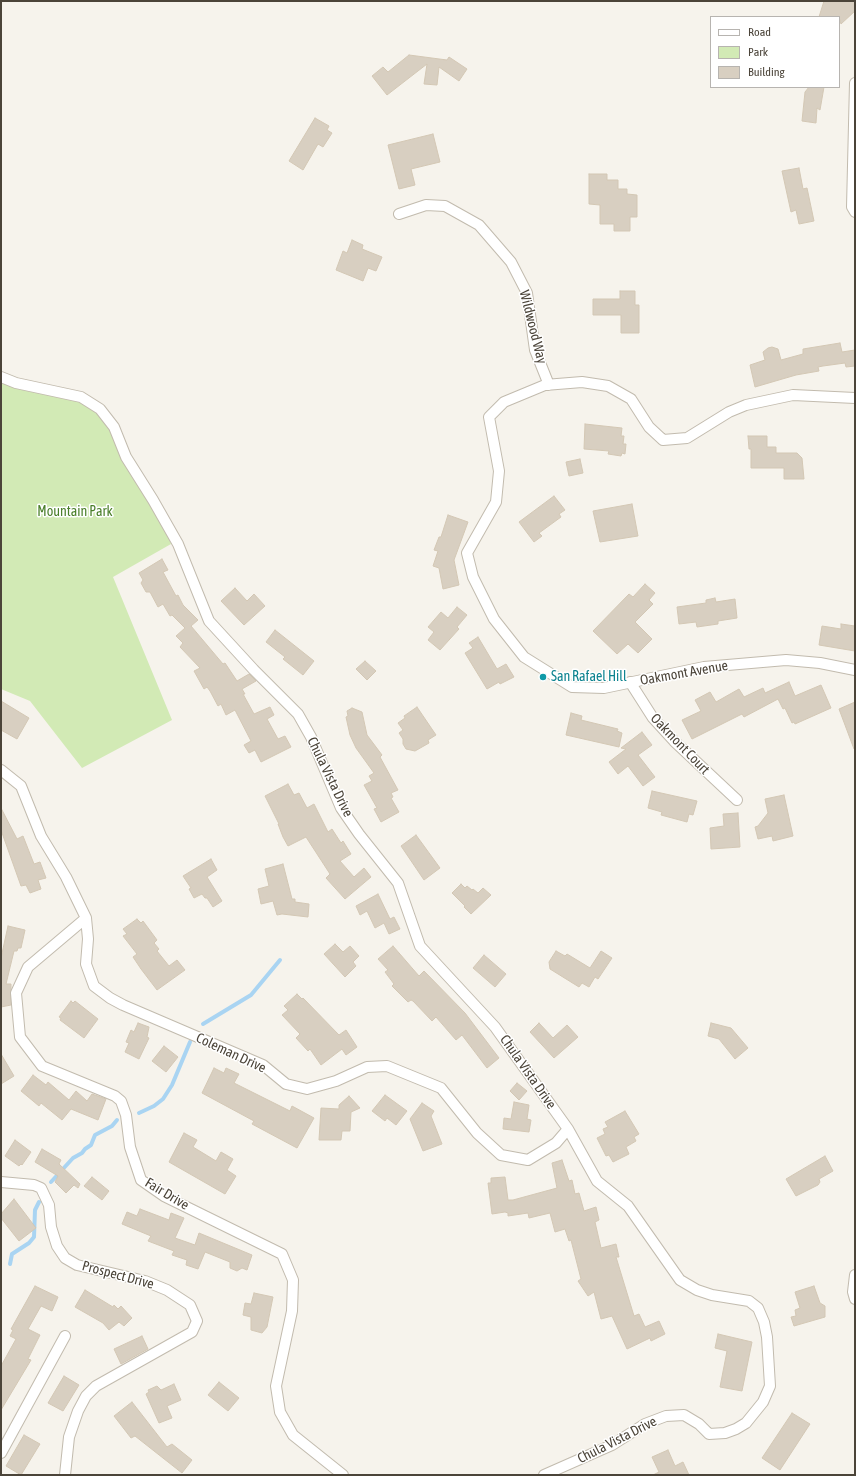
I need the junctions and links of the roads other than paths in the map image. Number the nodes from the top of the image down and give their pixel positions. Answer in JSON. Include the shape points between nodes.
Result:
{"nodes":[{"id":1,"x":855,"y":83,"type":"edge"},
{"id":2,"x":855,"y":212,"type":"edge"},
{"id":3,"x":399,"y":214,"type":"dead end"},
{"id":4,"x":1,"y":377,"type":"edge"},
{"id":5,"x":549,"y":385,"type":"junction"},
{"id":6,"x":855,"y":398,"type":"edge"},
{"id":7,"x":855,"y":670,"type":"edge"},
{"id":8,"x":630,"y":682,"type":"junction"},
{"id":9,"x":1,"y":770,"type":"edge"},
{"id":10,"x":737,"y":800,"type":"dead end"},
{"id":11,"x":86,"y":918,"type":"junction"},
{"id":12,"x":568,"y":1129,"type":"junction"},
{"id":13,"x":1,"y":1182,"type":"edge"},
{"id":14,"x":855,"y":1274,"type":"edge"},
{"id":15,"x":855,"y":1299,"type":"edge"},
{"id":16,"x":66,"y":1336,"type":"dead end"},
{"id":17,"x":1,"y":1453,"type":"edge"},
{"id":18,"x":65,"y":1475,"type":"edge"},
{"id":19,"x":343,"y":1475,"type":"edge"},
{"id":20,"x":544,"y":1475,"type":"edge"}],
"edges":[{"from":1,"to":2,"type":"street","via":[[852,207]]},
{"from":3,"to":5,"type":"street","name":"Wildwood Way","via":[[426,205],[444,206],[479,225],[511,262],[527,293],[535,350]]},
{"from":4,"to":12,"type":"street","name":"Chula Vista Drive","via":[[16,383],[81,397],[100,409],[114,427],[126,456],[178,544],[209,621],[298,714],[311,737],[341,808],[398,883],[420,946],[495,1027]]},
{"from":5,"to":6,"type":"street","name":"Oakmont Avenue","via":[[582,382],[608,386],[631,399],[649,427],[663,440],[687,438],[729,412],[746,405],[793,395]]},
{"from":5,"to":8,"type":"street","name":"Oakmont Avenue","via":[[504,402],[489,416],[499,471],[496,502],[467,554],[473,577],[494,619],[524,657],[572,687],[604,688]]},
{"from":7,"to":8,"type":"street","name":"Oakmont Avenue","via":[[786,660],[704,667]]},
{"from":8,"to":10,"type":"street","name":"Oakmont Court","via":[[653,718]]},
{"from":9,"to":11,"type":"street","name":"Coleman Drive","via":[[21,786],[41,836],[66,877]]},
{"from":11,"to":12,"type":"street","name":"Coleman Drive","via":[[86,964],[94,986],[123,1005],[263,1065],[286,1084],[307,1089],[336,1081],[367,1067],[387,1066],[440,1088],[477,1133],[501,1154],[528,1160],[556,1143]]},
{"from":11,"to":19,"type":"street","name":"Fair Drive","via":[[28,966],[16,993],[20,1037],[42,1066],[115,1096],[122,1102],[130,1147],[141,1180],[164,1196],[282,1254],[293,1280],[292,1312],[276,1386],[280,1412],[293,1435]]},
{"from":12,"to":20,"type":"street","name":"Chula Vista Drive","via":[[598,1181],[628,1206],[680,1280],[696,1290],[749,1301],[758,1308],[767,1337],[770,1386],[756,1411],[736,1429],[726,1433],[709,1434],[684,1415],[666,1416],[645,1424],[612,1445]]},
{"from":13,"to":18,"type":"street","name":"Prospect Drive","via":[[41,1188],[49,1206],[51,1227],[57,1246],[65,1258],[78,1265],[145,1281],[167,1290],[190,1305],[197,1321],[192,1332],[96,1386],[86,1396],[69,1437]]},
{"from":14,"to":15,"type":"street"},
{"from":16,"to":17,"type":"street"}]}
